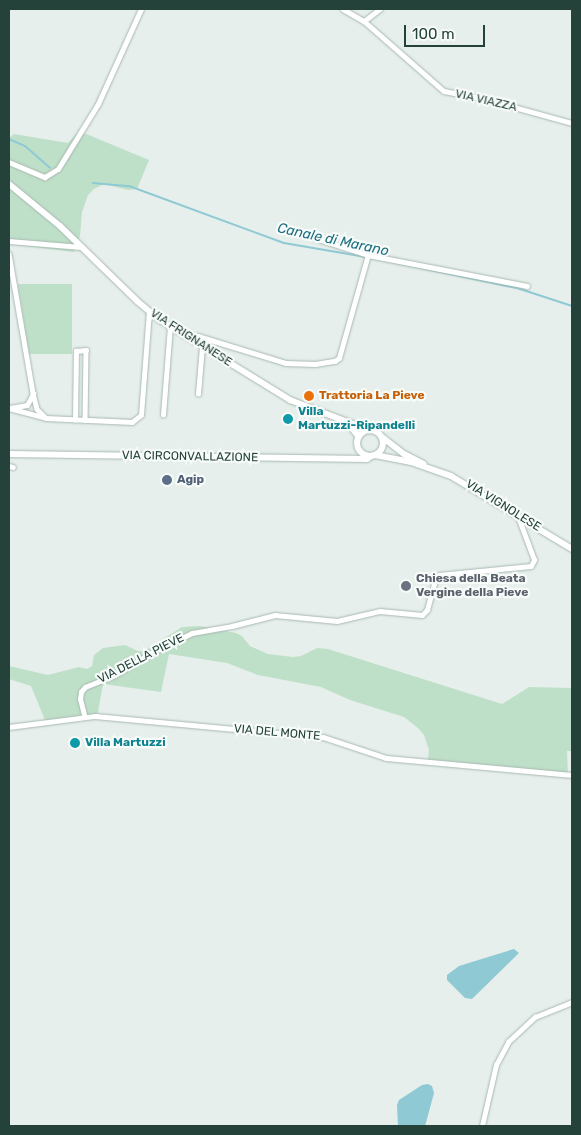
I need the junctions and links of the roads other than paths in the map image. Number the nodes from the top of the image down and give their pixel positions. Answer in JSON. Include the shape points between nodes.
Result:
{"nodes":[{"id":1,"x":141,"y":9,"type":"edge"},
{"id":2,"x":342,"y":9,"type":"edge"},
{"id":3,"x":380,"y":9,"type":"edge"},
{"id":4,"x":364,"y":21,"type":"junction"},
{"id":5,"x":572,"y":123,"type":"edge"},
{"id":6,"x":9,"y":162,"type":"edge"},
{"id":7,"x":9,"y":184,"type":"edge"},
{"id":8,"x":293,"y":231,"type":"dead end"},
{"id":9,"x":9,"y":241,"type":"edge"},
{"id":10,"x":82,"y":248,"type":"junction"},
{"id":11,"x":9,"y":254,"type":"edge"},
{"id":12,"x":368,"y":257,"type":"junction"},
{"id":13,"x":527,"y":286,"type":"dead end"},
{"id":14,"x":149,"y":312,"type":"junction"},
{"id":15,"x":170,"y":327,"type":"junction"},
{"id":16,"x":183,"y":335,"type":"junction"},
{"id":17,"x":202,"y":346,"type":"junction"},
{"id":18,"x":33,"y":393,"type":"junction"},
{"id":19,"x":198,"y":394,"type":"dead end"},
{"id":20,"x":9,"y":408,"type":"edge"},
{"id":21,"x":163,"y":416,"type":"dead end"},
{"id":22,"x":46,"y":418,"type":"junction"},
{"id":23,"x":75,"y":420,"type":"junction"},
{"id":24,"x":85,"y":420,"type":"junction"},
{"id":25,"x":347,"y":422,"type":"junction"},
{"id":26,"x":369,"y":430,"type":"junction"},
{"id":27,"x":382,"y":436,"type":"junction"},
{"id":28,"x":359,"y":437,"type":"junction"},
{"id":29,"x":360,"y":450,"type":"junction"},
{"id":30,"x":9,"y":454,"type":"edge"},
{"id":31,"x":373,"y":455,"type":"junction"},
{"id":32,"x":351,"y":458,"type":"junction"},
{"id":33,"x":431,"y":469,"type":"junction"},
{"id":34,"x":518,"y":516,"type":"junction"},
{"id":35,"x":572,"y":549,"type":"edge"},
{"id":36,"x":84,"y":715,"type":"junction"},
{"id":37,"x":9,"y":727,"type":"edge"},
{"id":38,"x":572,"y":775,"type":"edge"},
{"id":39,"x":572,"y":1002,"type":"edge"},
{"id":40,"x":482,"y":1126,"type":"edge"}],
"edges":[{"from":1,"to":6,"type":"street","via":[[98,104],[58,169],[46,177]]},
{"from":2,"to":4,"type":"street","name":"VIA VIAZZA"},
{"from":3,"to":4,"type":"street"},
{"from":4,"to":5,"type":"street","name":"VIA VIAZZA","via":[[444,91]]},
{"from":7,"to":10,"type":"main road","name":"VIA FRIGNANESE","via":[[55,221]]},
{"from":8,"to":12,"type":"street"},
{"from":9,"to":10,"type":"street"},
{"from":10,"to":14,"type":"main road","name":"VIA FRIGNANESE"},
{"from":11,"to":18,"type":"street"},
{"from":12,"to":13,"type":"street"},
{"from":12,"to":16,"type":"street","via":[[336,361],[286,364],[198,336]]},
{"from":14,"to":15,"type":"main road","name":"VIA FRIGNANESE"},
{"from":14,"to":24,"type":"street","via":[[141,415],[132,422]]},
{"from":15,"to":16,"type":"main road","name":"VIA FRIGNANESE"},
{"from":15,"to":21,"type":"street"},
{"from":16,"to":17,"type":"main road","name":"VIA FRIGNANESE"},
{"from":17,"to":19,"type":"street"},
{"from":17,"to":25,"type":"main road","name":"VIA FRIGNANESE","via":[[290,400]]},
{"from":18,"to":20,"type":"street","via":[[27,405]]},
{"from":18,"to":22,"type":"street","via":[[37,409]]},
{"from":20,"to":22,"type":"street"},
{"from":22,"to":23,"type":"street"},
{"from":23,"to":24,"type":"street"},
{"from":23,"to":24,"type":"street","via":[[76,351],[86,350]]},
{"from":25,"to":26,"type":"main road","name":"VIA FRIGNANESE"},
{"from":25,"to":28,"type":"main road"},
{"from":26,"to":27,"type":"main road"},
{"from":26,"to":28,"type":"main road"},
{"from":27,"to":31,"type":"main road","via":[[383,446]]},
{"from":27,"to":33,"type":"main road","via":[[404,454]]},
{"from":28,"to":29,"type":"main road","via":[[357,444]]},
{"from":29,"to":31,"type":"main road"},
{"from":29,"to":32,"type":"main road"},
{"from":30,"to":32,"type":"main road","name":"VIA CIRCONVALLAZIONE"},
{"from":31,"to":32,"type":"main road","name":"VIA CIRCONVALLAZIONE"},
{"from":31,"to":33,"type":"main road","name":"VIA CIRCONVALLAZIONE"},
{"from":33,"to":34,"type":"main road","name":"VIA VIGNOLESE","via":[[458,479]]},
{"from":34,"to":35,"type":"main road","name":"VIA VIGNOLESE"},
{"from":34,"to":36,"type":"street","name":"VIA DELLA PIEVE","via":[[534,560],[531,566],[439,575],[427,610],[422,615],[380,611],[337,621],[275,614],[192,633],[115,675],[85,687],[80,699]]},
{"from":36,"to":37,"type":"street","name":"VIA DEL MONTE"},
{"from":36,"to":38,"type":"street","name":"VIA DEL MONTE","via":[[323,737],[386,758]]},
{"from":39,"to":40,"type":"street","via":[[535,1017],[501,1052]]}]}
